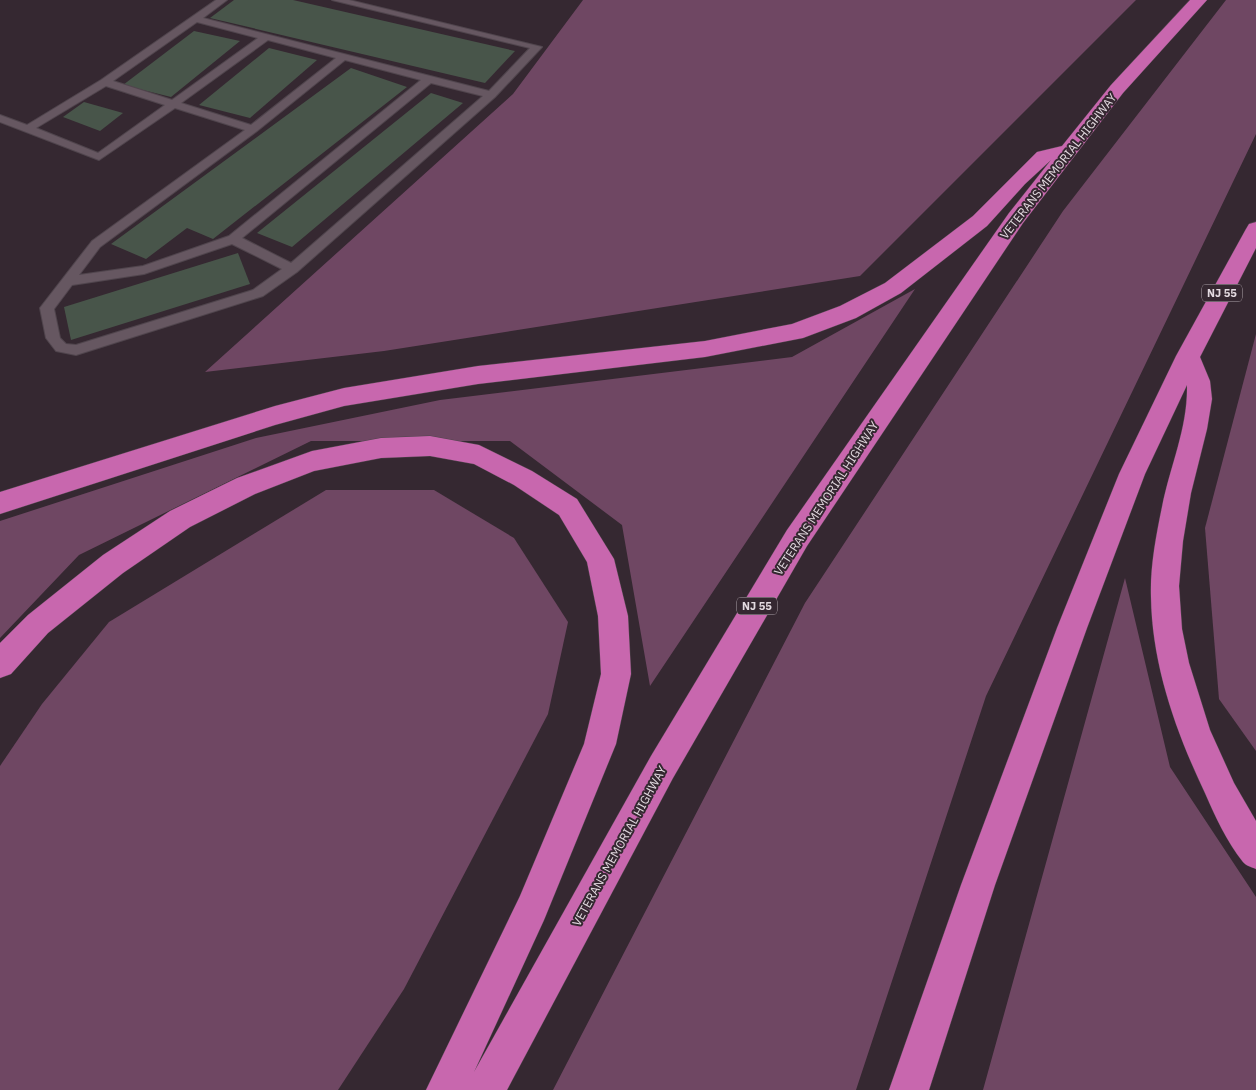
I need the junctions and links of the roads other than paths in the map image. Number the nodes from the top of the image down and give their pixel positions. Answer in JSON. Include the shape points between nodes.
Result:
{"nodes":[{"id":1,"x":222,"y":0,"type":"edge"},
{"id":2,"x":337,"y":0,"type":"edge"},
{"id":3,"x":1200,"y":0,"type":"edge"},
{"id":4,"x":197,"y":19,"type":"junction"},
{"id":5,"x":266,"y":37,"type":"junction"},
{"id":6,"x":344,"y":57,"type":"junction"},
{"id":7,"x":428,"y":79,"type":"junction"},
{"id":8,"x":105,"y":82,"type":"junction"},
{"id":9,"x":491,"y":95,"type":"junction"},
{"id":10,"x":175,"y":104,"type":"junction"},
{"id":11,"x":0,"y":118,"type":"edge"},
{"id":12,"x":27,"y":129,"type":"junction"},
{"id":13,"x":253,"y":129,"type":"junction"},
{"id":14,"x":1070,"y":150,"type":"junction"},
{"id":15,"x":1256,"y":229,"type":"edge"},
{"id":16,"x":233,"y":239,"type":"junction"},
{"id":17,"x":292,"y":268,"type":"junction"},
{"id":18,"x":69,"y":280,"type":"junction"},
{"id":19,"x":1188,"y":356,"type":"junction"},
{"id":20,"x":0,"y":503,"type":"edge"},
{"id":21,"x":0,"y":664,"type":"edge"},
{"id":22,"x":1256,"y":852,"type":"edge"},
{"id":23,"x":446,"y":1090,"type":"edge"},
{"id":24,"x":486,"y":1090,"type":"edge"},
{"id":25,"x":909,"y":1090,"type":"edge"}],
"edges":[{"from":1,"to":4,"type":"lane"},
{"from":2,"to":9,"type":"lane","via":[[536,46]]},
{"from":3,"to":14,"type":"highway","name":"VETERANS MEMORIAL HIGHWAY","number":"NJ 55","via":[[1117,89]]},
{"from":4,"to":5,"type":"lane"},
{"from":4,"to":8,"type":"lane"},
{"from":5,"to":6,"type":"lane"},
{"from":5,"to":10,"type":"lane"},
{"from":6,"to":7,"type":"lane"},
{"from":6,"to":13,"type":"lane"},
{"from":7,"to":9,"type":"lane"},
{"from":7,"to":16,"type":"lane"},
{"from":8,"to":10,"type":"lane"},
{"from":8,"to":12,"type":"lane"},
{"from":9,"to":17,"type":"lane"},
{"from":10,"to":12,"type":"lane","via":[[99,157]]},
{"from":10,"to":13,"type":"lane"},
{"from":11,"to":12,"type":"lane"},
{"from":13,"to":18,"type":"lane","via":[[96,244]]},
{"from":14,"to":20,"type":"highway","via":[[1044,156],[1005,192],[980,221],[893,288],[848,312],[795,332],[713,348],[478,375],[344,398],[275,416]]},
{"from":14,"to":24,"type":"highway","name":"VETERANS MEMORIAL HIGHWAY","number":"NJ 55","via":[[1016,218],[797,538],[658,775]]},
{"from":15,"to":19,"type":"highway","number":"NJ 55"},
{"from":16,"to":17,"type":"lane"},
{"from":16,"to":18,"type":"lane","via":[[144,270]]},
{"from":17,"to":18,"type":"lane","via":[[258,293],[76,350],[56,345],[47,308]]},
{"from":19,"to":22,"type":"highway","via":[[1199,384],[1167,565],[1165,598],[1169,632],[1175,668],[1204,752]]},
{"from":19,"to":25,"type":"highway","number":"NJ 55","via":[[1132,474],[1072,628],[978,885]]},
{"from":21,"to":23,"type":"highway","via":[[38,624],[113,564],[180,519],[246,486],[312,461],[391,448],[430,446],[479,455],[568,507],[600,560],[613,616],[616,674],[600,744],[532,908]]}]}
